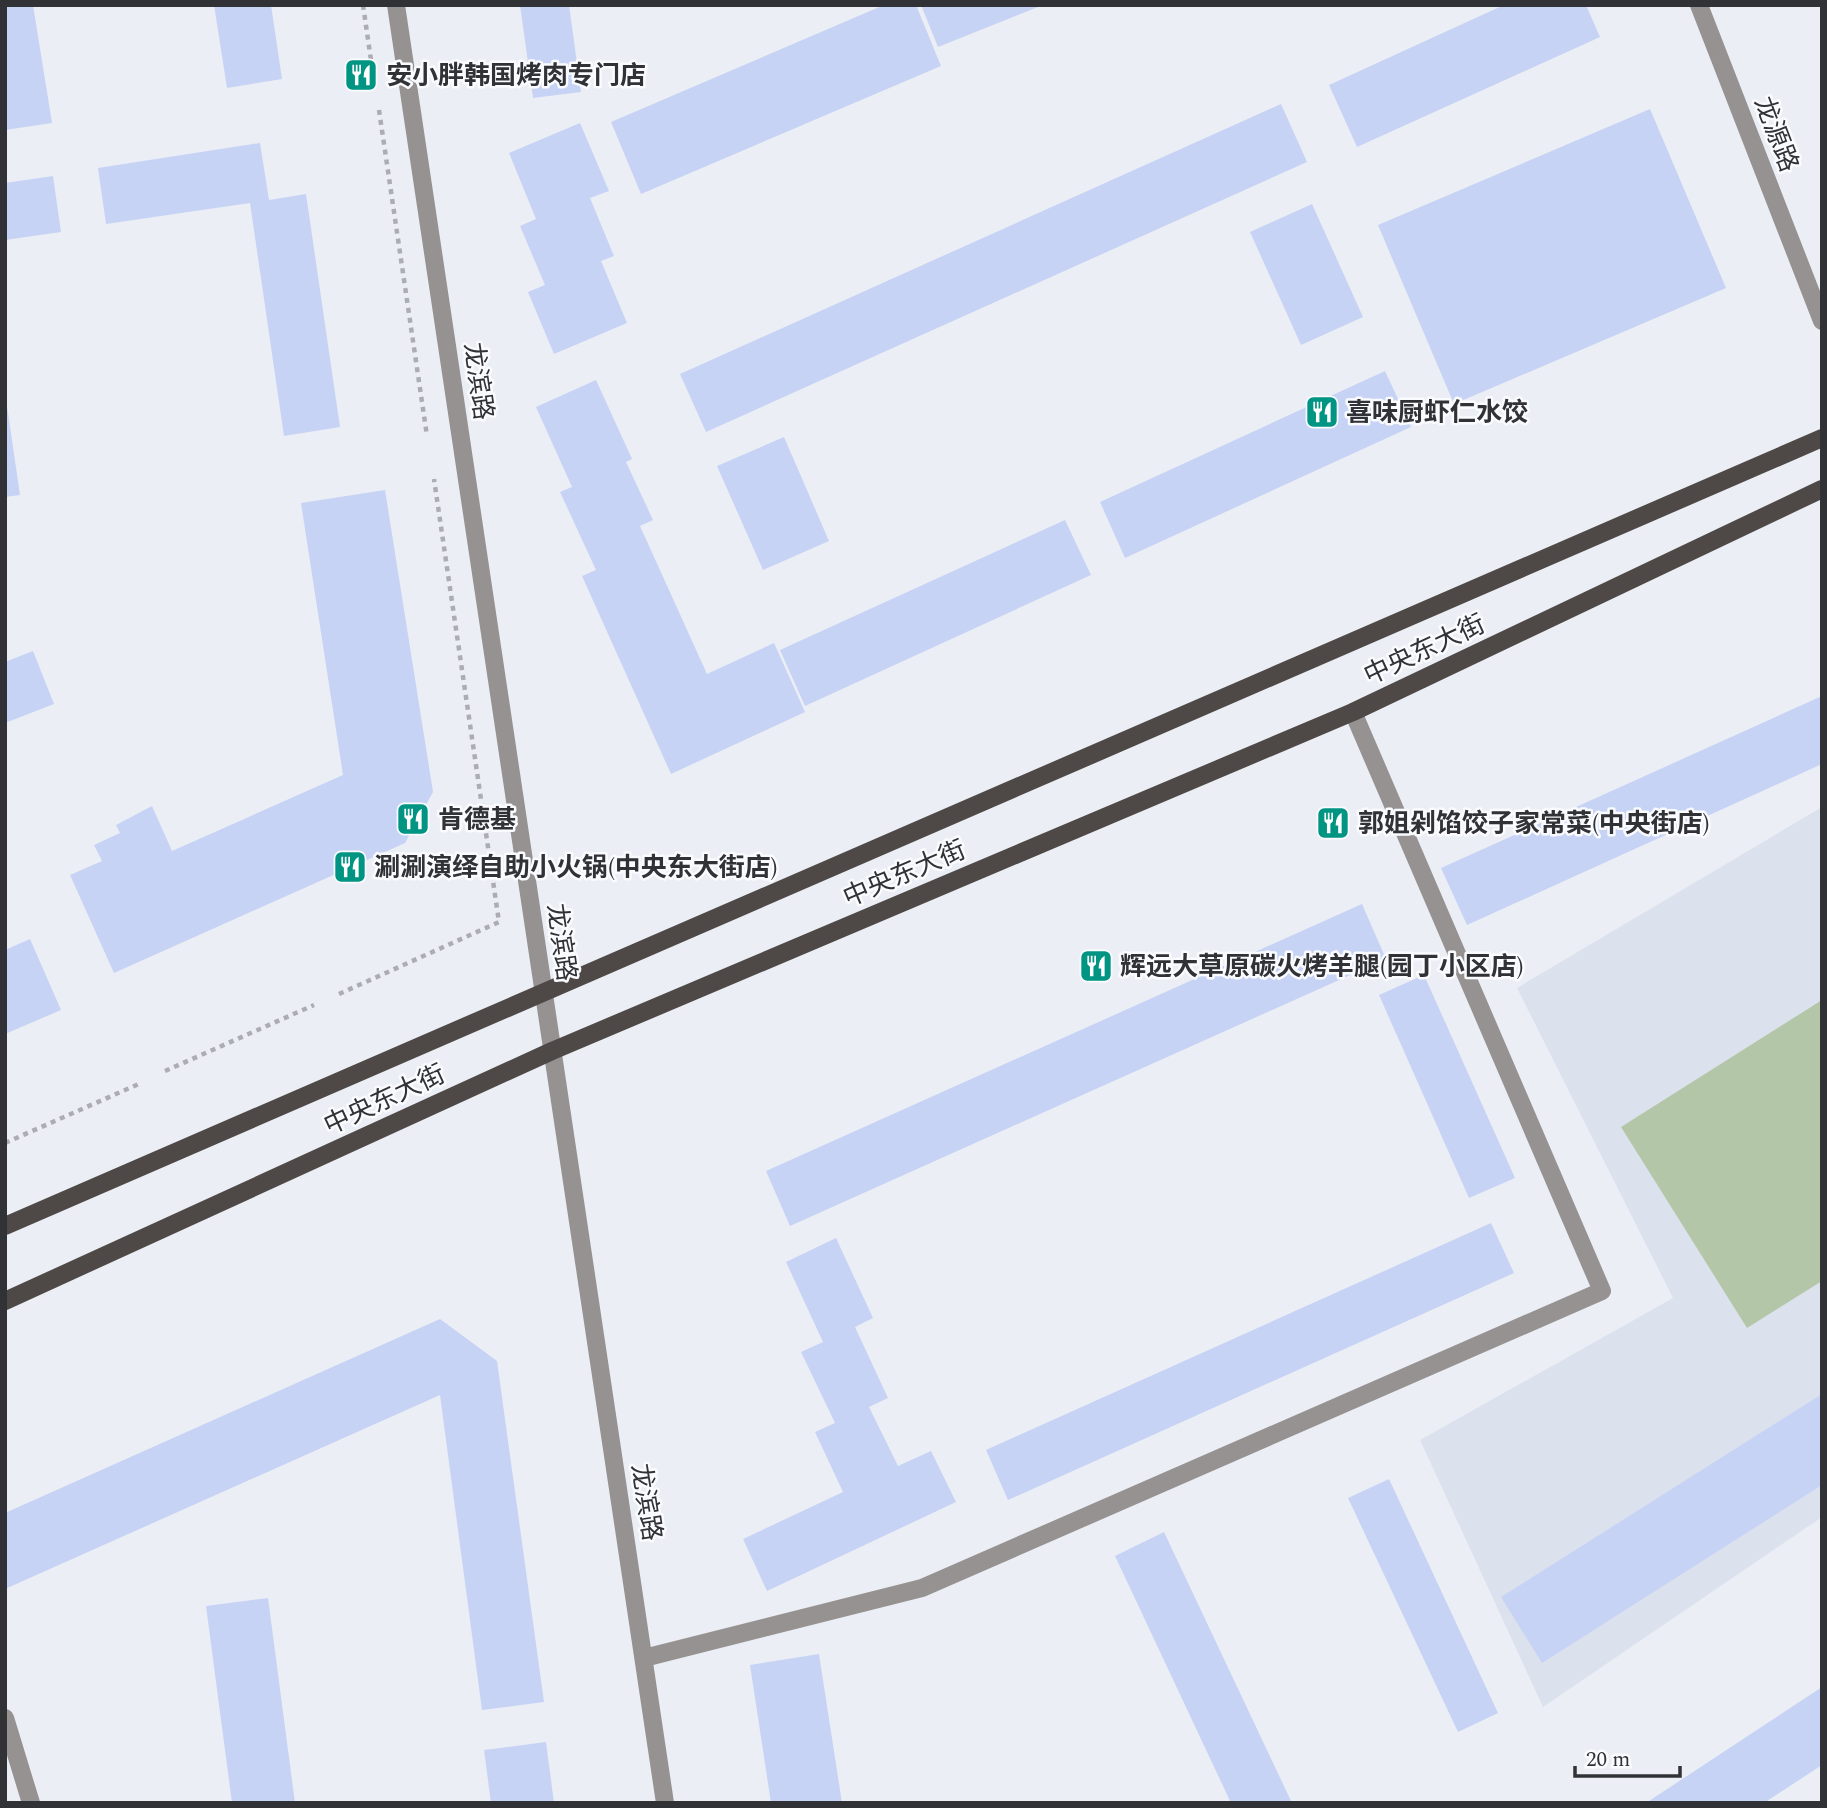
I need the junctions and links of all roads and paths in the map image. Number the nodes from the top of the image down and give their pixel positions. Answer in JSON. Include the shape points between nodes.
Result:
{"nodes":[{"id":1,"x":363,"y":5,"type":"edge"},
{"id":2,"x":396,"y":5,"type":"edge"},
{"id":3,"x":1699,"y":5,"type":"edge"},
{"id":4,"x":372,"y":67,"type":"dead end"},
{"id":5,"x":379,"y":110,"type":"dead end"},
{"id":6,"x":1822,"y":321,"type":"edge"},
{"id":7,"x":427,"y":436,"type":"dead end"},
{"id":8,"x":1822,"y":438,"type":"edge"},
{"id":9,"x":434,"y":479,"type":"dead end"},
{"id":10,"x":1822,"y":489,"type":"edge"},
{"id":11,"x":1353,"y":712,"type":"junction"},
{"id":12,"x":543,"y":992,"type":"junction"},
{"id":13,"x":339,"y":994,"type":"dead end"},
{"id":14,"x":314,"y":1005,"type":"dead end"},
{"id":15,"x":552,"y":1051,"type":"junction"},
{"id":16,"x":165,"y":1071,"type":"dead end"},
{"id":17,"x":141,"y":1083,"type":"dead end"},
{"id":18,"x":5,"y":1143,"type":"edge"},
{"id":19,"x":5,"y":1226,"type":"edge"},
{"id":20,"x":5,"y":1301,"type":"edge"},
{"id":21,"x":644,"y":1658,"type":"junction"},
{"id":22,"x":5,"y":1718,"type":"edge"},
{"id":23,"x":31,"y":1803,"type":"edge"},
{"id":24,"x":666,"y":1803,"type":"edge"}],
"edges":[{"from":1,"to":4,"type":"path"},
{"from":2,"to":12,"type":"street","name":"龙滨路"},
{"from":3,"to":6,"type":"street","name":"龙源路"},
{"from":5,"to":7,"type":"path"},
{"from":8,"to":12,"type":"main road","name":"中央东大街"},
{"from":9,"to":13,"type":"path","via":[[499,922]]},
{"from":10,"to":11,"type":"main road","name":"中央东大街"},
{"from":11,"to":15,"type":"main road","name":"中央东大街"},
{"from":11,"to":21,"type":"street","via":[[1602,1291],[922,1588]]},
{"from":12,"to":15,"type":"street","name":"龙滨路"},
{"from":12,"to":19,"type":"main road","name":"中央东大街"},
{"from":14,"to":16,"type":"path"},
{"from":15,"to":20,"type":"main road","name":"中央东大街"},
{"from":15,"to":21,"type":"street","name":"龙滨路"},
{"from":17,"to":18,"type":"path"},
{"from":21,"to":24,"type":"street","name":"龙滨路"},
{"from":22,"to":23,"type":"street"}]}
